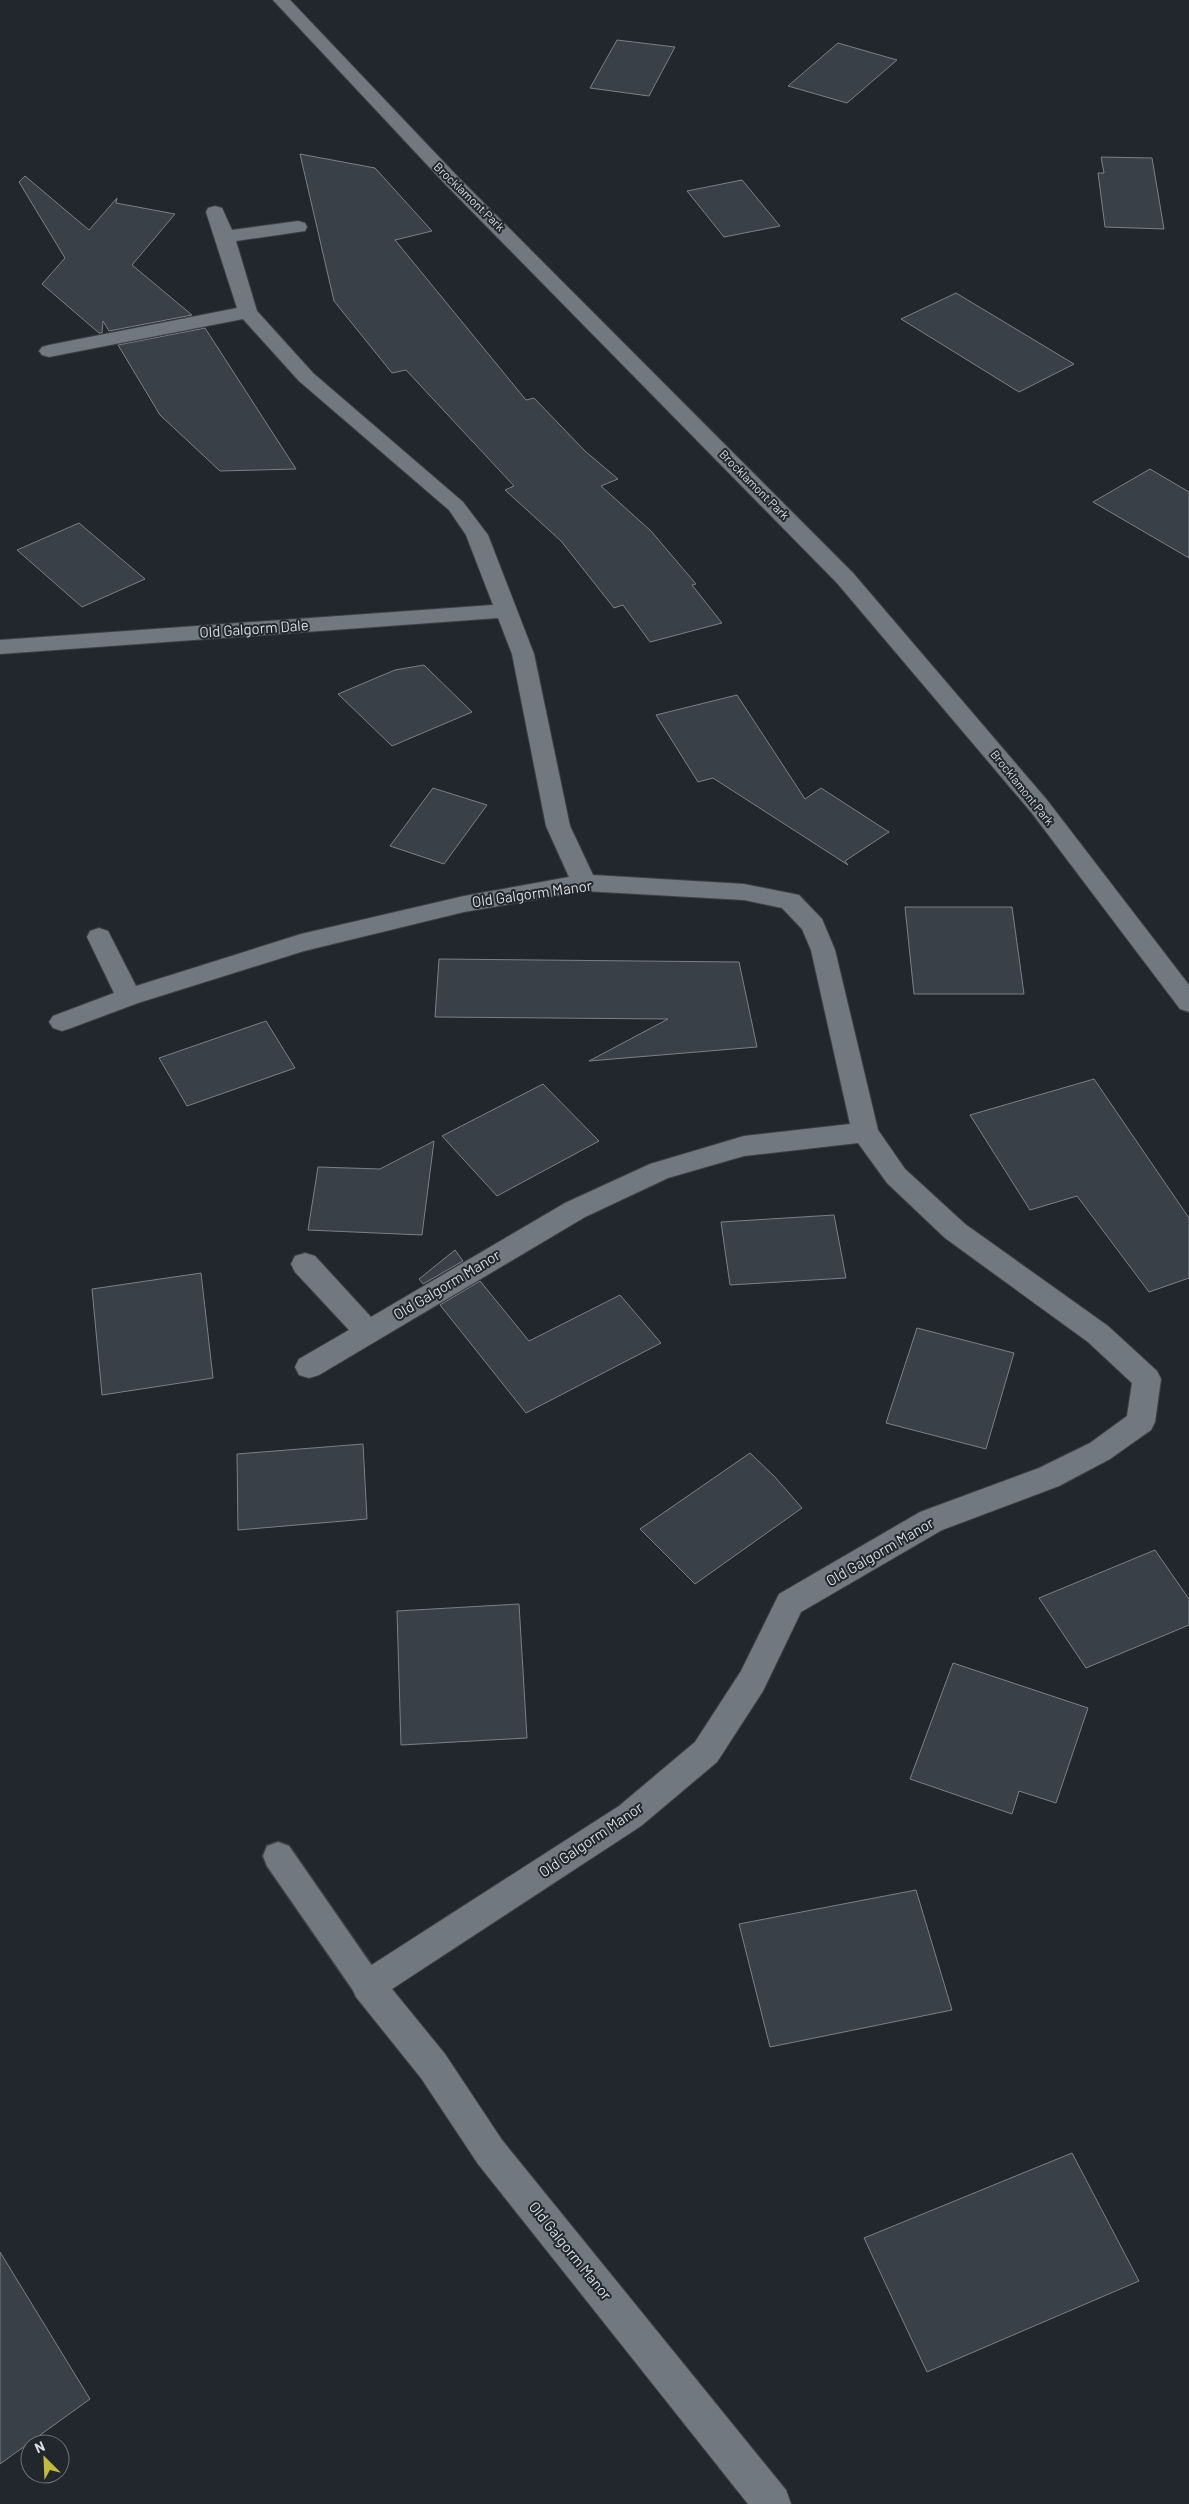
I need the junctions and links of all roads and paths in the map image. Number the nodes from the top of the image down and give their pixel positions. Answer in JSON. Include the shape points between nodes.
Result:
{"nodes":[{"id":1,"x":281,"y":0,"type":"edge"},
{"id":2,"x":215,"y":212,"type":"dead end"},
{"id":3,"x":298,"y":227,"type":"dead end"},
{"id":4,"x":225,"y":237,"type":"junction"},
{"id":5,"x":248,"y":312,"type":"junction"},
{"id":6,"x":50,"y":352,"type":"dead end"},
{"id":7,"x":507,"y":611,"type":"junction"},
{"id":8,"x":0,"y":647,"type":"edge"},
{"id":9,"x":584,"y":883,"type":"junction"},
{"id":10,"x":99,"y":936,"type":"dead end"},
{"id":11,"x":129,"y":997,"type":"junction"},
{"id":12,"x":1189,"y":1003,"type":"edge"},
{"id":13,"x":62,"y":1022,"type":"dead end"},
{"id":14,"x":865,"y":1132,"type":"junction"},
{"id":15,"x":305,"y":1264,"type":"dead end"},
{"id":16,"x":368,"y":1332,"type":"junction"},
{"id":17,"x":309,"y":1367,"type":"dead end"},
{"id":18,"x":278,"y":1856,"type":"dead end"},
{"id":19,"x":368,"y":1986,"type":"junction"},
{"id":20,"x":772,"y":2504,"type":"edge"}],
"edges":[{"from":1,"to":12,"type":"street","name":"Brocklamont Park","via":[[452,182],[845,578],[1039,806]]},
{"from":2,"to":4,"type":"street"},
{"from":3,"to":4,"type":"street"},
{"from":4,"to":5,"type":"street"},
{"from":5,"to":6,"type":"street"},
{"from":5,"to":7,"type":"street","via":[[306,377],[456,506],[477,535]]},
{"from":7,"to":8,"type":"street","name":"Old Galgorm Dale"},
{"from":7,"to":9,"type":"street","via":[[524,654],[558,826]]},
{"from":9,"to":11,"type":"street","name":"Old Galgorm Manor","via":[[464,904],[301,943]]},
{"from":9,"to":14,"type":"street","name":"Old Galgorm Manor","via":[[744,892],[790,901],[813,925],[823,950]]},
{"from":10,"to":11,"type":"street"},
{"from":11,"to":13,"type":"street","name":"Old Galgorm Manor"},
{"from":14,"to":16,"type":"street","name":"Old Galgorm Manor","via":[[744,1146],[659,1172],[575,1210]]},
{"from":14,"to":19,"type":"street","name":"Old Galgorm Manor","via":[[896,1176],[955,1231],[1098,1334],[1147,1379],[1141,1422],[1100,1451],[1049,1477],[931,1521],[790,1603],[752,1681],[706,1752],[630,1816]]},
{"from":15,"to":16,"type":"street"},
{"from":16,"to":17,"type":"street","name":"Old Galgorm Manor"},
{"from":18,"to":19,"type":"lane"},
{"from":19,"to":20,"type":"street","name":"Old Galgorm Manor","via":[[433,2066],[490,2152]]}]}
